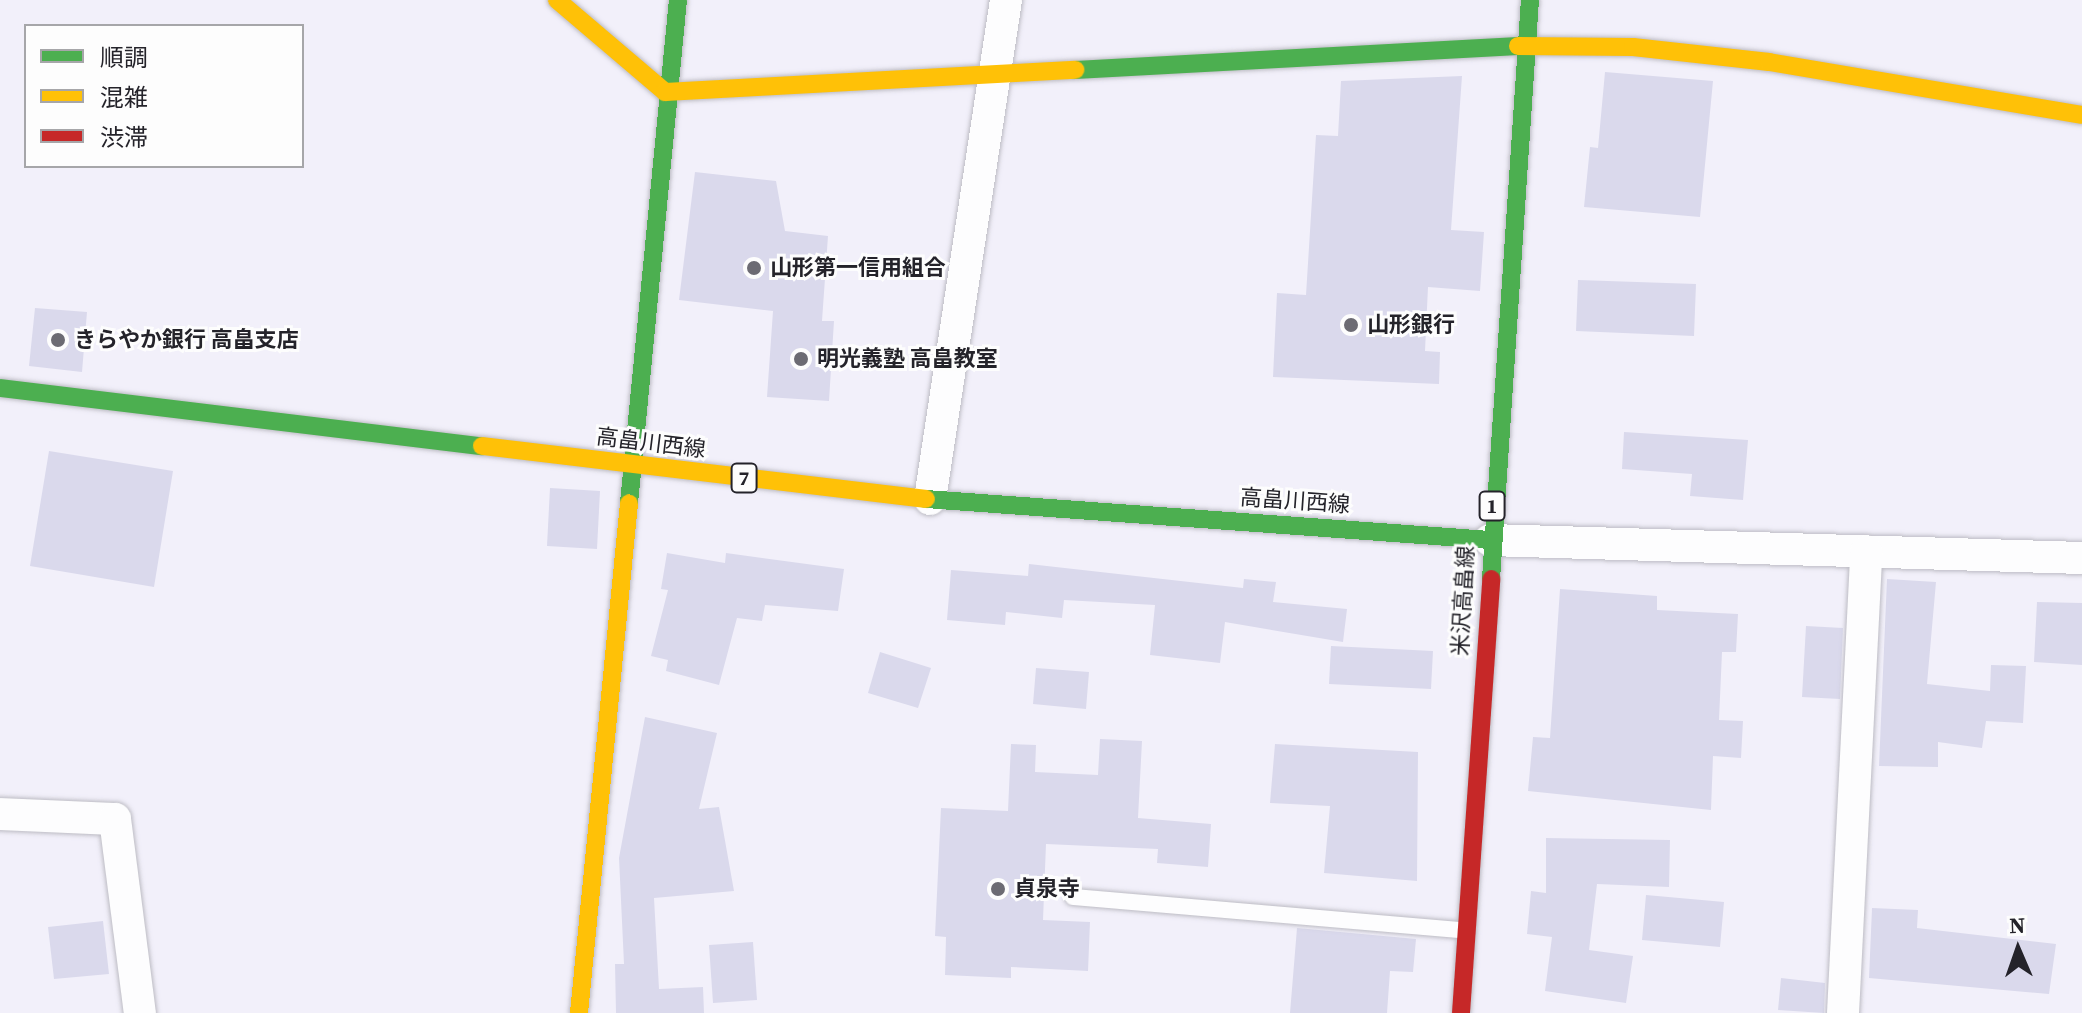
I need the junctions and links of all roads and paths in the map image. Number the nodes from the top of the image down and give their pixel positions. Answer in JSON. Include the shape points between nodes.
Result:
{"nodes":[{"id":1,"x":557,"y":0,"type":"edge"},
{"id":2,"x":678,"y":0,"type":"edge"},
{"id":3,"x":1006,"y":0,"type":"edge"},
{"id":4,"x":1530,"y":0,"type":"edge"},
{"id":5,"x":1526,"y":46,"type":"junction"},
{"id":6,"x":996,"y":77,"type":"junction"},
{"id":7,"x":665,"y":92,"type":"junction"},
{"id":8,"x":2082,"y":115,"type":"edge"},
{"id":9,"x":0,"y":388,"type":"edge"},
{"id":10,"x":633,"y":465,"type":"junction"},
{"id":11,"x":930,"y":499,"type":"junction"},
{"id":12,"x":1490,"y":540,"type":"junction"},
{"id":13,"x":1866,"y":552,"type":"junction"},
{"id":14,"x":2082,"y":558,"type":"edge"},
{"id":15,"x":0,"y":814,"type":"edge"},
{"id":16,"x":1073,"y":897,"type":"dead end"},
{"id":17,"x":1469,"y":932,"type":"junction"},
{"id":18,"x":140,"y":1013,"type":"edge"},
{"id":19,"x":579,"y":1013,"type":"edge"},
{"id":20,"x":1461,"y":1013,"type":"edge"},
{"id":21,"x":1843,"y":1013,"type":"edge"}],
"edges":[{"from":1,"to":7,"type":"street"},
{"from":2,"to":7,"type":"street"},
{"from":3,"to":6,"type":"street"},
{"from":4,"to":5,"type":"street","name":"米沢高畠線","number":"1"},
{"from":5,"to":6,"type":"street"},
{"from":5,"to":8,"type":"street","via":[[1633,47],[1769,62]]},
{"from":5,"to":12,"type":"street","name":"米沢高畠線","number":"1"},
{"from":6,"to":7,"type":"street"},
{"from":6,"to":11,"type":"street"},
{"from":7,"to":10,"type":"street"},
{"from":9,"to":10,"type":"street","name":"高畠川西線","number":"7"},
{"from":10,"to":11,"type":"street","name":"高畠川西線","number":"7"},
{"from":10,"to":19,"type":"street"},
{"from":11,"to":12,"type":"street","name":"高畠川西線","number":"7"},
{"from":12,"to":13,"type":"street"},
{"from":12,"to":17,"type":"street","name":"米沢高畠線","number":"1"},
{"from":13,"to":14,"type":"street"},
{"from":13,"to":21,"type":"street"},
{"from":15,"to":18,"type":"street","via":[[115,819]]},
{"from":16,"to":17,"type":"lane"},
{"from":17,"to":20,"type":"street","name":"米沢高畠線","number":"1"}]}
